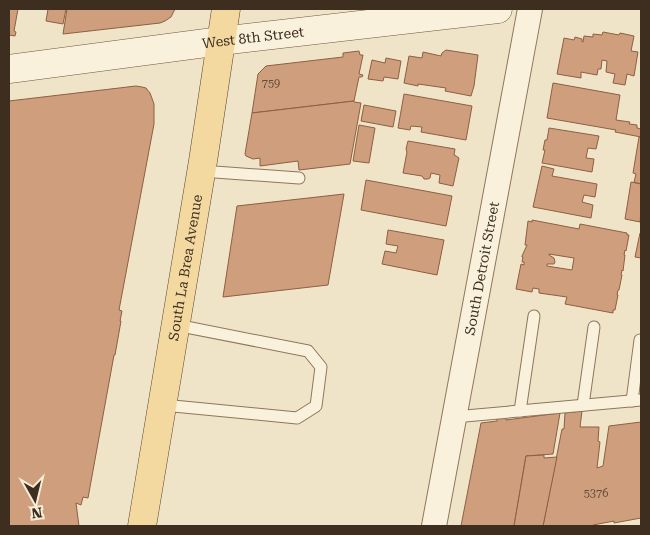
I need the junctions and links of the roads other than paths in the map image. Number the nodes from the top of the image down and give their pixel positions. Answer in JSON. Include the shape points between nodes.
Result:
{"nodes":[{"id":1,"x":226,"y":9,"type":"edge"},
{"id":2,"x":498,"y":9,"type":"edge"},
{"id":3,"x":530,"y":9,"type":"edge"},
{"id":4,"x":221,"y":41,"type":"junction"},
{"id":5,"x":9,"y":69,"type":"edge"},
{"id":6,"x":201,"y":171,"type":"junction"},
{"id":7,"x":299,"y":178,"type":"dead end"},
{"id":8,"x":534,"y":316,"type":"dead end"},
{"id":9,"x":176,"y":325,"type":"junction"},
{"id":10,"x":594,"y":326,"type":"dead end"},
{"id":11,"x":641,"y":340,"type":"edge"},
{"id":12,"x":637,"y":400,"type":"edge"},
{"id":13,"x":163,"y":405,"type":"junction"},
{"id":14,"x":583,"y":405,"type":"junction"},
{"id":15,"x":520,"y":411,"type":"junction"},
{"id":16,"x":454,"y":417,"type":"junction"},
{"id":17,"x":142,"y":526,"type":"edge"},
{"id":18,"x":434,"y":526,"type":"edge"}],
"edges":[{"from":1,"to":4,"type":"main road","name":"South La Brea Avenue"},
{"from":2,"to":4,"type":"street","name":"West 8th Street"},
{"from":3,"to":16,"type":"street","name":"South Detroit Street"},
{"from":4,"to":5,"type":"street","name":"West 8th Street"},
{"from":4,"to":6,"type":"main road","name":"South La Brea Avenue"},
{"from":6,"to":7,"type":"lane"},
{"from":6,"to":9,"type":"main road","name":"South La Brea Avenue"},
{"from":8,"to":15,"type":"lane"},
{"from":9,"to":13,"type":"main road","name":"South La Brea Avenue"},
{"from":9,"to":13,"type":"lane","via":[[308,351],[321,367],[316,406],[297,418]]},
{"from":10,"to":14,"type":"lane"},
{"from":11,"to":12,"type":"lane"},
{"from":12,"to":14,"type":"lane"},
{"from":13,"to":17,"type":"main road","name":"South La Brea Avenue"},
{"from":14,"to":15,"type":"lane"},
{"from":15,"to":16,"type":"lane"},
{"from":16,"to":18,"type":"street","name":"South Detroit Street"}]}
